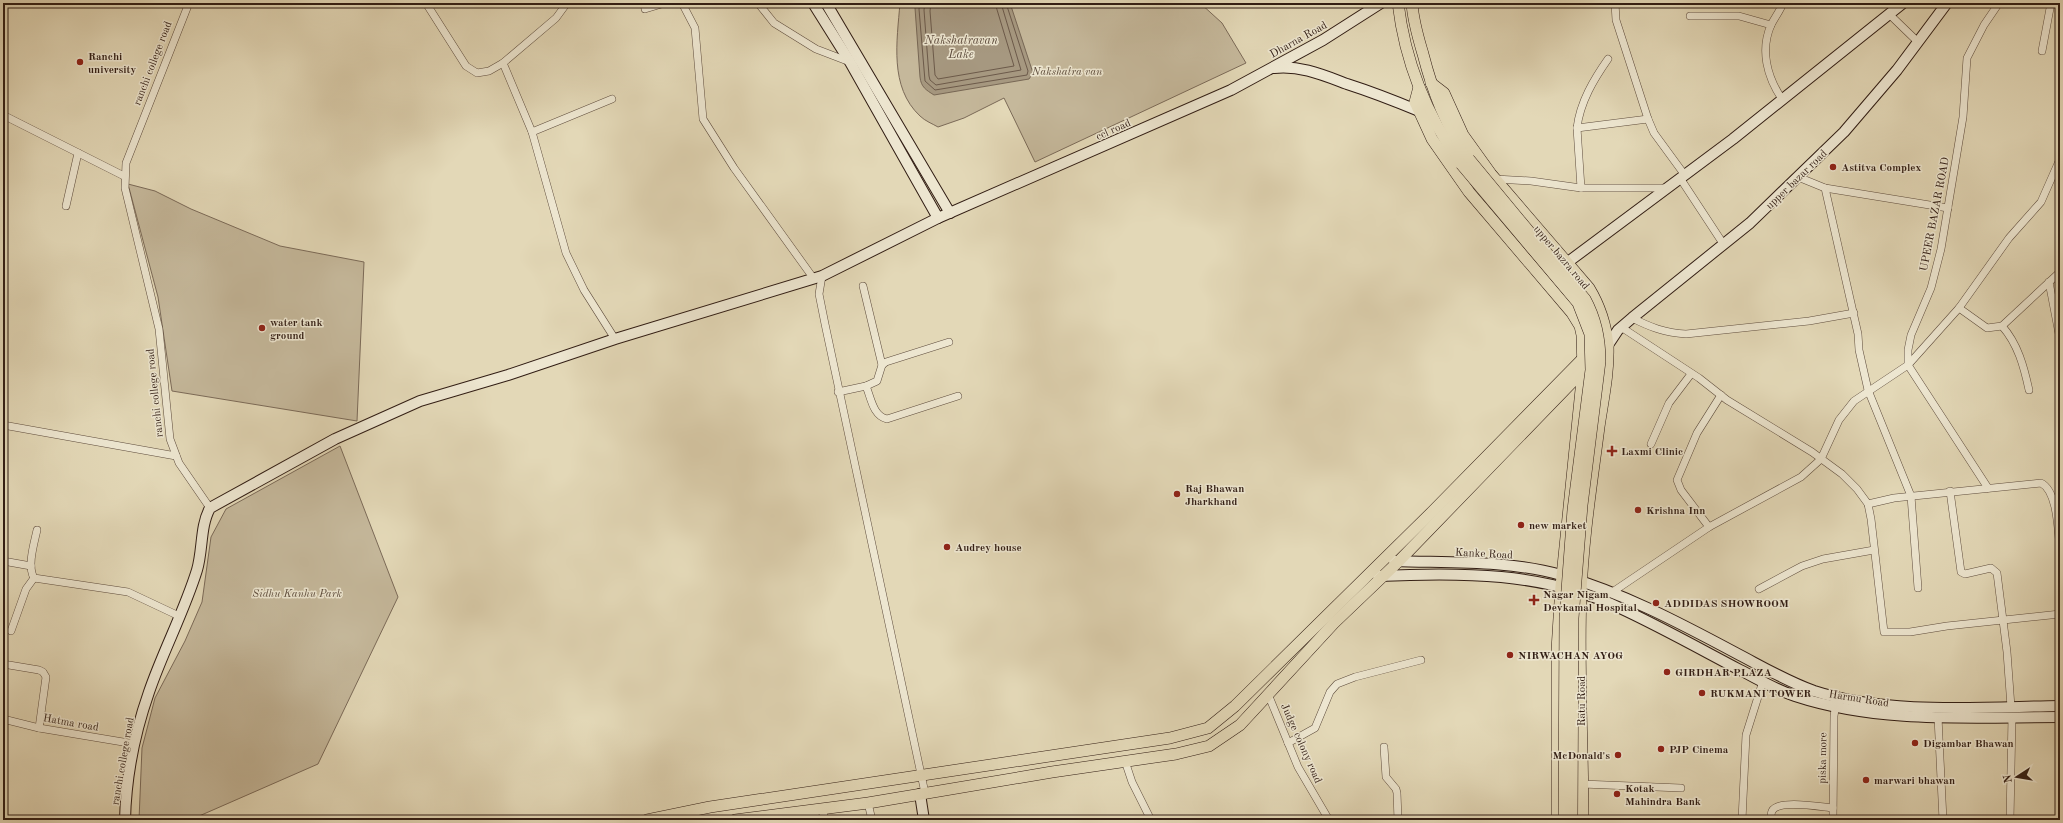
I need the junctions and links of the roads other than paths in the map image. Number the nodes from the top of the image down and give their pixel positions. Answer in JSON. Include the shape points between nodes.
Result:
{"nodes":[{"id":1,"x":189,"y":3,"type":"edge"},
{"id":2,"x":426,"y":3,"type":"edge"},
{"id":3,"x":567,"y":3,"type":"edge"},
{"id":4,"x":644,"y":3,"type":"edge"},
{"id":5,"x":665,"y":3,"type":"edge"},
{"id":6,"x":682,"y":3,"type":"edge"},
{"id":7,"x":758,"y":3,"type":"edge"},
{"id":8,"x":813,"y":3,"type":"edge"},
{"id":9,"x":1381,"y":3,"type":"edge"},
{"id":10,"x":1398,"y":3,"type":"edge"},
{"id":11,"x":1412,"y":3,"type":"edge"},
{"id":12,"x":1614,"y":3,"type":"edge"},
{"id":13,"x":1783,"y":3,"type":"edge"},
{"id":14,"x":1903,"y":3,"type":"edge"},
{"id":15,"x":1948,"y":3,"type":"edge"},
{"id":16,"x":1999,"y":3,"type":"edge"},
{"id":17,"x":2051,"y":3,"type":"edge"},
{"id":18,"x":830,"y":5,"type":"edge"},
{"id":19,"x":1889,"y":14,"type":"junction"},
{"id":20,"x":820,"y":15,"type":"junction"},
{"id":21,"x":1690,"y":16,"type":"dead end"},
{"id":22,"x":1771,"y":25,"type":"junction"},
{"id":23,"x":1918,"y":42,"type":"junction"},
{"id":24,"x":2042,"y":51,"type":"dead end"},
{"id":25,"x":1608,"y":59,"type":"dead end"},
{"id":26,"x":850,"y":62,"type":"junction"},
{"id":27,"x":503,"y":63,"type":"junction"},
{"id":28,"x":1268,"y":69,"type":"junction"},
{"id":29,"x":1431,"y":83,"type":"junction"},
{"id":30,"x":1419,"y":87,"type":"junction"},
{"id":31,"x":612,"y":99,"type":"dead end"},
{"id":32,"x":1782,"y":99,"type":"junction"},
{"id":33,"x":1419,"y":111,"type":"junction"},
{"id":34,"x":3,"y":115,"type":"edge"},
{"id":35,"x":1648,"y":119,"type":"junction"},
{"id":36,"x":1577,"y":128,"type":"junction"},
{"id":37,"x":532,"y":132,"type":"junction"},
{"id":38,"x":78,"y":153,"type":"junction"},
{"id":39,"x":2060,"y":160,"type":"edge"},
{"id":40,"x":1465,"y":161,"type":"junction"},
{"id":41,"x":124,"y":176,"type":"junction"},
{"id":42,"x":1682,"y":176,"type":"junction"},
{"id":43,"x":1798,"y":177,"type":"junction"},
{"id":44,"x":1495,"y":179,"type":"junction"},
{"id":45,"x":1581,"y":188,"type":"junction"},
{"id":46,"x":1668,"y":188,"type":"junction"},
{"id":47,"x":1824,"y":188,"type":"junction"},
{"id":48,"x":66,"y":206,"type":"dead end"},
{"id":49,"x":1948,"y":208,"type":"junction"},
{"id":50,"x":950,"y":213,"type":"junction"},
{"id":51,"x":938,"y":218,"type":"junction"},
{"id":52,"x":1724,"y":245,"type":"junction"},
{"id":53,"x":1568,"y":262,"type":"junction"},
{"id":54,"x":2060,"y":272,"type":"edge"},
{"id":55,"x":818,"y":277,"type":"junction"},
{"id":56,"x":2049,"y":282,"type":"junction"},
{"id":57,"x":863,"y":286,"type":"dead end"},
{"id":58,"x":1959,"y":308,"type":"junction"},
{"id":59,"x":1854,"y":313,"type":"junction"},
{"id":60,"x":1632,"y":318,"type":"junction"},
{"id":61,"x":2002,"y":326,"type":"junction"},
{"id":62,"x":1620,"y":329,"type":"junction"},
{"id":63,"x":615,"y":339,"type":"junction"},
{"id":64,"x":2060,"y":339,"type":"edge"},
{"id":65,"x":1607,"y":340,"type":"junction"},
{"id":66,"x":949,"y":342,"type":"dead end"},
{"id":67,"x":1584,"y":356,"type":"junction"},
{"id":68,"x":882,"y":365,"type":"junction"},
{"id":69,"x":1908,"y":365,"type":"junction"},
{"id":70,"x":1583,"y":370,"type":"junction"},
{"id":71,"x":1691,"y":374,"type":"junction"},
{"id":72,"x":866,"y":386,"type":"junction"},
{"id":73,"x":1868,"y":390,"type":"junction"},
{"id":74,"x":2029,"y":390,"type":"dead end"},
{"id":75,"x":838,"y":392,"type":"junction"},
{"id":76,"x":1721,"y":395,"type":"junction"},
{"id":77,"x":958,"y":396,"type":"dead end"},
{"id":78,"x":3,"y":425,"type":"edge"},
{"id":79,"x":1651,"y":444,"type":"dead end"},
{"id":80,"x":176,"y":456,"type":"junction"},
{"id":81,"x":1822,"y":459,"type":"junction"},
{"id":82,"x":1988,"y":488,"type":"junction"},
{"id":83,"x":1950,"y":491,"type":"junction"},
{"id":84,"x":1911,"y":496,"type":"junction"},
{"id":85,"x":1868,"y":504,"type":"junction"},
{"id":86,"x":210,"y":508,"type":"junction"},
{"id":87,"x":1709,"y":527,"type":"junction"},
{"id":88,"x":36,"y":530,"type":"dead end"},
{"id":89,"x":1874,"y":550,"type":"junction"},
{"id":90,"x":2060,"y":550,"type":"edge"},
{"id":91,"x":1383,"y":560,"type":"junction"},
{"id":92,"x":3,"y":561,"type":"edge"},
{"id":93,"x":1399,"y":561,"type":"junction"},
{"id":94,"x":31,"y":566,"type":"junction"},
{"id":95,"x":1384,"y":575,"type":"junction"},
{"id":96,"x":1367,"y":576,"type":"junction"},
{"id":97,"x":34,"y":578,"type":"junction"},
{"id":98,"x":1561,"y":580,"type":"junction"},
{"id":99,"x":1581,"y":587,"type":"junction"},
{"id":100,"x":1918,"y":588,"type":"dead end"},
{"id":101,"x":1759,"y":589,"type":"dead end"},
{"id":102,"x":1612,"y":593,"type":"junction"},
{"id":103,"x":2060,"y":614,"type":"edge"},
{"id":104,"x":179,"y":616,"type":"junction"},
{"id":105,"x":2002,"y":619,"type":"junction"},
{"id":106,"x":11,"y":631,"type":"dead end"},
{"id":107,"x":1421,"y":660,"type":"dead end"},
{"id":108,"x":3,"y":664,"type":"edge"},
{"id":109,"x":1763,"y":681,"type":"junction"},
{"id":110,"x":1268,"y":694,"type":"junction"},
{"id":111,"x":1836,"y":697,"type":"junction"},
{"id":112,"x":2011,"y":706,"type":"junction"},
{"id":113,"x":2060,"y":706,"type":"edge"},
{"id":114,"x":1835,"y":708,"type":"junction"},
{"id":115,"x":1938,"y":717,"type":"junction"},
{"id":116,"x":2012,"y":717,"type":"junction"},
{"id":117,"x":2060,"y":717,"type":"edge"},
{"id":118,"x":3,"y":719,"type":"edge"},
{"id":119,"x":40,"y":728,"type":"junction"},
{"id":120,"x":1288,"y":743,"type":"junction"},
{"id":121,"x":135,"y":744,"type":"junction"},
{"id":122,"x":1384,"y":748,"type":"dead end"},
{"id":123,"x":1125,"y":761,"type":"junction"},
{"id":124,"x":920,"y":776,"type":"junction"},
{"id":125,"x":1582,"y":784,"type":"junction"},
{"id":126,"x":1681,"y":788,"type":"dead end"},
{"id":127,"x":922,"y":794,"type":"junction"},
{"id":128,"x":868,"y":803,"type":"junction"},
{"id":129,"x":1833,"y":808,"type":"junction"},
{"id":130,"x":824,"y":814,"type":"edge"},
{"id":131,"x":125,"y":820,"type":"edge"},
{"id":132,"x":647,"y":820,"type":"edge"},
{"id":133,"x":735,"y":820,"type":"edge"},
{"id":134,"x":872,"y":820,"type":"edge"},
{"id":135,"x":924,"y":820,"type":"edge"},
{"id":136,"x":1151,"y":820,"type":"edge"},
{"id":137,"x":1329,"y":820,"type":"edge"},
{"id":138,"x":1398,"y":820,"type":"edge"},
{"id":139,"x":1556,"y":820,"type":"edge"},
{"id":140,"x":1564,"y":820,"type":"edge"},
{"id":141,"x":1572,"y":820,"type":"edge"},
{"id":142,"x":1583,"y":820,"type":"edge"},
{"id":143,"x":1742,"y":820,"type":"edge"},
{"id":144,"x":1770,"y":820,"type":"edge"},
{"id":145,"x":1833,"y":820,"type":"edge"},
{"id":146,"x":1943,"y":820,"type":"edge"},
{"id":147,"x":2010,"y":820,"type":"edge"}],
"edges":[{"from":1,"to":41,"type":"street","name":"ranchi college road","via":[[126,163]]},
{"from":2,"to":27,"type":"street","via":[[466,66],[477,73],[489,71]]},
{"from":3,"to":27,"type":"street","via":[[556,18]]},
{"from":4,"to":5,"type":"street","via":[[646,9]]},
{"from":6,"to":55,"type":"street","via":[[695,28],[704,119],[734,168]]},
{"from":7,"to":26,"type":"street","via":[[774,23],[816,49]]},
{"from":8,"to":20,"type":"main road"},
{"from":9,"to":28,"type":"main road","name":"Dharna Road","via":[[1323,40]]},
{"from":10,"to":30,"type":"main road","via":[[1400,23]]},
{"from":11,"to":29,"type":"main road"},
{"from":12,"to":35,"type":"street","via":[[1616,20]]},
{"from":13,"to":22,"type":"street"},
{"from":14,"to":19,"type":"main road"},
{"from":15,"to":23,"type":"main road","name":"upper bazar road"},
{"from":16,"to":49,"type":"street","name":"UPEER BAZAR ROAD","via":[[1967,58],[1963,117]]},
{"from":17,"to":24,"type":"street"},
{"from":18,"to":20,"type":"street"},
{"from":18,"to":50,"type":"main road"},
{"from":19,"to":23,"type":"street"},
{"from":19,"to":32,"type":"main road"},
{"from":20,"to":26,"type":"main road"},
{"from":21,"to":22,"type":"street","via":[[1739,16]]},
{"from":22,"to":32,"type":"street","via":[[1765,44],[1767,65],[1772,85]]},
{"from":23,"to":43,"type":"main road","name":"upper bazar road","via":[[1844,132]]},
{"from":25,"to":36,"type":"street","via":[[1595,78],[1580,111]]},
{"from":26,"to":51,"type":"main road"},
{"from":27,"to":37,"type":"street"},
{"from":28,"to":33,"type":"main road","name":"ccl road","via":[[1287,67],[1309,70]]},
{"from":28,"to":50,"type":"main road","name":"ccl road","via":[[1231,90]]},
{"from":29,"to":40,"type":"main road"},
{"from":29,"to":44,"type":"main road","name":"upper bazra road","via":[[1444,93],[1463,135]]},
{"from":30,"to":33,"type":"main road","via":[[1415,102]]},
{"from":30,"to":40,"type":"main road","via":[[1436,126]]},
{"from":31,"to":37,"type":"street"},
{"from":32,"to":42,"type":"main road"},
{"from":33,"to":67,"type":"main road","via":[[1432,139],[1469,192],[1572,313],[1580,326]]},
{"from":34,"to":38,"type":"street"},
{"from":35,"to":36,"type":"street"},
{"from":35,"to":42,"type":"street"},
{"from":36,"to":45,"type":"street"},
{"from":37,"to":63,"type":"street","via":[[566,253],[584,290]]},
{"from":38,"to":41,"type":"street"},
{"from":38,"to":48,"type":"street"},
{"from":39,"to":58,"type":"street","via":[[2041,202],[2009,238]]},
{"from":40,"to":140,"type":"main road","bridge":true,"via":[[1578,303],[1590,334],[1591,370],[1573,510],[1565,617]]},
{"from":40,"to":141,"type":"main road","bridge":true,"via":[[1585,299],[1596,323],[1599,339],[1600,361],[1582,505],[1573,618]]},
{"from":41,"to":80,"type":"street","name":"ranchi college road","via":[[159,329],[170,440]]},
{"from":42,"to":46,"type":"main road"},
{"from":42,"to":52,"type":"street"},
{"from":43,"to":47,"type":"street"},
{"from":43,"to":52,"type":"main road","name":"upper bazar road"},
{"from":44,"to":45,"type":"street"},
{"from":44,"to":53,"type":"main road","name":"upper bazra road"},
{"from":45,"to":46,"type":"street"},
{"from":46,"to":53,"type":"main road"},
{"from":47,"to":49,"type":"street"},
{"from":47,"to":59,"type":"street"},
{"from":49,"to":69,"type":"street","name":"UPEER BAZAR ROAD","via":[[1931,288],[1911,335]]},
{"from":50,"to":51,"type":"main road","name":"ccl road"},
{"from":51,"to":55,"type":"main road","name":"ccl road"},
{"from":52,"to":60,"type":"main road","name":"upper bazar road"},
{"from":53,"to":65,"type":"main road","name":"upper bazra road","via":[[1596,299]]},
{"from":54,"to":56,"type":"street"},
{"from":55,"to":63,"type":"main road","name":"ccl road"},
{"from":55,"to":75,"type":"street"},
{"from":56,"to":61,"type":"street"},
{"from":56,"to":64,"type":"street"},
{"from":57,"to":68,"type":"street"},
{"from":58,"to":61,"type":"street","via":[[1987,328]]},
{"from":58,"to":69,"type":"street"},
{"from":59,"to":60,"type":"street","via":[[1809,321],[1686,334],[1652,328]]},
{"from":59,"to":73,"type":"street"},
{"from":60,"to":62,"type":"main road","name":"upper bazar road"},
{"from":61,"to":74,"type":"street","via":[[2012,337],[2024,367]]},
{"from":62,"to":65,"type":"main road","name":"upper bazar road","via":[[1611,330]]},
{"from":62,"to":71,"type":"street"},
{"from":63,"to":86,"type":"main road","name":"ccl road","via":[[508,376],[420,401],[393,412],[335,439]]},
{"from":65,"to":67,"type":"main road","name":"upper bazar road"},
{"from":65,"to":70,"type":"main road","name":"upper bazar road"},
{"from":65,"to":99,"type":"main road","name":"upper bazra road","via":[[1606,376]]},
{"from":66,"to":68,"type":"street"},
{"from":67,"to":70,"type":"main road"},
{"from":67,"to":91,"type":"main road","name":"upper bazar road"},
{"from":68,"to":72,"type":"street","via":[[877,381]]},
{"from":69,"to":73,"type":"street"},
{"from":69,"to":82,"type":"street"},
{"from":70,"to":93,"type":"main road","name":"upper bazar road"},
{"from":70,"to":98,"type":"main road"},
{"from":71,"to":76,"type":"street"},
{"from":71,"to":79,"type":"street","via":[[1669,403]]},
{"from":72,"to":75,"type":"street"},
{"from":72,"to":77,"type":"street","via":[[876,413],[887,419]]},
{"from":73,"to":81,"type":"street","via":[[1854,401],[1839,420]]},
{"from":73,"to":84,"type":"street"},
{"from":75,"to":124,"type":"street"},
{"from":76,"to":81,"type":"street"},
{"from":76,"to":87,"type":"street","via":[[1697,432],[1677,480],[1681,490]]},
{"from":78,"to":80,"type":"street"},
{"from":80,"to":86,"type":"street","name":"ranchi college road"},
{"from":81,"to":85,"type":"street","via":[[1858,489]]},
{"from":81,"to":87,"type":"street","via":[[1801,477]]},
{"from":82,"to":83,"type":"street"},
{"from":82,"to":90,"type":"street","via":[[2044,484],[2053,501]]},
{"from":83,"to":84,"type":"street"},
{"from":83,"to":105,"type":"street","via":[[1961,572],[1965,574],[1988,568],[1994,569],[1997,573]]},
{"from":84,"to":85,"type":"street"},
{"from":84,"to":100,"type":"street"},
{"from":85,"to":89,"type":"street"},
{"from":86,"to":104,"type":"main road","name":"ranchi college road","via":[[198,569]]},
{"from":87,"to":102,"type":"street"},
{"from":88,"to":94,"type":"street"},
{"from":89,"to":101,"type":"street","via":[[1823,558]]},
{"from":89,"to":105,"type":"street","via":[[1884,632],[1910,632]]},
{"from":91,"to":93,"type":"main road","name":"Kanke Road"},
{"from":91,"to":96,"type":"main road","name":"upper bazar road"},
{"from":92,"to":94,"type":"street"},
{"from":93,"to":95,"type":"main road","name":"upper bazar road"},
{"from":93,"to":98,"type":"main road","name":"Kanke Road","via":[[1534,569]]},
{"from":94,"to":97,"type":"street"},
{"from":95,"to":96,"type":"main road","name":"Kanke Road"},
{"from":95,"to":98,"type":"main road","name":"Kanke Road","via":[[1479,575]]},
{"from":95,"to":110,"type":"main road","name":"upper bazar road","via":[[1334,623]]},
{"from":96,"to":124,"type":"main road","name":"upper bazar road","via":[[1235,706],[1208,728],[1170,738]]},
{"from":97,"to":104,"type":"street","via":[[128,592]]},
{"from":97,"to":106,"type":"street","via":[[26,589]]},
{"from":98,"to":99,"type":"main road","name":"Kanke Road"},
{"from":98,"to":139,"type":"main road","via":[[1557,650]]},
{"from":99,"to":102,"type":"main road","name":"Harmu Road"},
{"from":99,"to":109,"type":"main road","name":"Harmu Road"},
{"from":99,"to":125,"type":"main road","name":"Ratu Road"},
{"from":102,"to":111,"type":"main road","name":"Harmu Road","via":[[1777,675],[1814,691]]},
{"from":103,"to":105,"type":"street"},
{"from":104,"to":121,"type":"main road","name":"ranchi college road","via":[[149,692]]},
{"from":105,"to":112,"type":"street"},
{"from":107,"to":120,"type":"street","via":[[1337,684],[1330,692],[1315,728]]},
{"from":108,"to":119,"type":"street","via":[[38,670],[46,677]]},
{"from":109,"to":114,"type":"main road","name":"Harmu Road","via":[[1792,696]]},
{"from":109,"to":143,"type":"street","via":[[1746,735]]},
{"from":110,"to":120,"type":"street","name":"Judge colony road"},
{"from":110,"to":123,"type":"main road","name":"upper bazar road","via":[[1240,725],[1209,746],[1176,754]]},
{"from":111,"to":112,"type":"main road","name":"Harmu Road","via":[[1930,707]]},
{"from":111,"to":114,"type":"street","name":"piska more"},
{"from":112,"to":113,"type":"main road","name":"Harmu Road"},
{"from":114,"to":115,"type":"main road","name":"Harmu Road","via":[[1899,716]]},
{"from":114,"to":129,"type":"street","name":"piska more"},
{"from":115,"to":116,"type":"main road","name":"Harmu Road"},
{"from":115,"to":146,"type":"street"},
{"from":116,"to":117,"type":"main road","name":"Harmu Road"},
{"from":116,"to":147,"type":"street"},
{"from":118,"to":119,"type":"street","name":"Hatma road"},
{"from":119,"to":121,"type":"street","name":"Hatma road"},
{"from":120,"to":137,"type":"street","name":"Judge colony road","via":[[1306,782]]},
{"from":121,"to":131,"type":"main road","name":"ranchi college road","via":[[125,801]]},
{"from":122,"to":138,"type":"street","via":[[1386,778],[1397,793]]},
{"from":123,"to":127,"type":"main road","name":"upper bazar road"},
{"from":123,"to":136,"type":"street","via":[[1132,782]]},
{"from":124,"to":127,"type":"street"},
{"from":124,"to":132,"type":"main road","name":"upper bazar road","via":[[710,807]]},
{"from":125,"to":126,"type":"street"},
{"from":125,"to":142,"type":"main road","name":"Ratu Road"},
{"from":127,"to":128,"type":"main road","name":"upper bazar road"},
{"from":127,"to":135,"type":"main road"},
{"from":128,"to":130,"type":"main road","name":"upper bazar road"},
{"from":128,"to":134,"type":"street"},
{"from":129,"to":144,"type":"street","via":[[1785,804],[1772,811]]},
{"from":129,"to":145,"type":"street","name":"piska more"},
{"from":130,"to":133,"type":"main road","name":"upper bazar road"}]}
